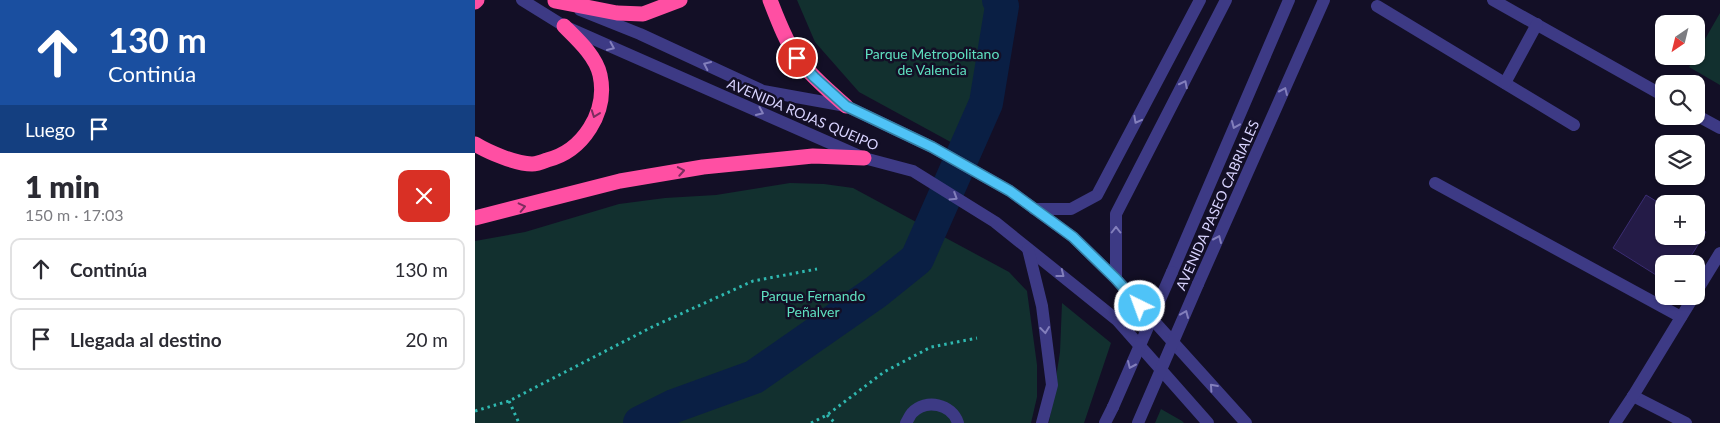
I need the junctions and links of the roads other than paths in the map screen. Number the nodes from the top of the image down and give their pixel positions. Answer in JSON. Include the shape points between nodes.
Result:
{"nodes":[{"id":1,"x":522,"y":0,"type":"edge"},
{"id":2,"x":555,"y":0,"type":"edge"},
{"id":3,"x":680,"y":0,"type":"edge"},
{"id":4,"x":770,"y":0,"type":"edge"},
{"id":5,"x":1200,"y":0,"type":"edge"},
{"id":6,"x":1226,"y":0,"type":"edge"},
{"id":7,"x":1289,"y":0,"type":"edge"},
{"id":8,"x":1324,"y":0,"type":"edge"},
{"id":9,"x":1493,"y":0,"type":"edge"},
{"id":10,"x":1377,"y":6,"type":"dead end"},
{"id":11,"x":558,"y":22,"type":"junction"},
{"id":12,"x":1537,"y":24,"type":"junction"},
{"id":13,"x":1505,"y":83,"type":"junction"},
{"id":14,"x":1655,"y":91,"type":"edge"},
{"id":15,"x":846,"y":106,"type":"junction"},
{"id":16,"x":1705,"y":120,"type":"edge"},
{"id":17,"x":1574,"y":125,"type":"dead end"},
{"id":18,"x":1720,"y":128,"type":"edge"},
{"id":19,"x":475,"y":144,"type":"edge"},
{"id":20,"x":863,"y":158,"type":"junction"},
{"id":21,"x":1435,"y":183,"type":"dead end"},
{"id":22,"x":1034,"y":209,"type":"junction"},
{"id":23,"x":475,"y":218,"type":"edge"},
{"id":24,"x":1028,"y":248,"type":"junction"},
{"id":25,"x":1720,"y":252,"type":"edge"},
{"id":26,"x":1705,"y":277,"type":"edge"},
{"id":27,"x":1116,"y":279,"type":"junction"},
{"id":28,"x":1688,"y":305,"type":"edge"},
{"id":29,"x":1681,"y":318,"type":"junction"},
{"id":30,"x":1633,"y":396,"type":"junction"},
{"id":31,"x":906,"y":423,"type":"edge"},
{"id":32,"x":958,"y":423,"type":"edge"},
{"id":33,"x":1042,"y":423,"type":"edge"},
{"id":34,"x":1105,"y":423,"type":"edge"},
{"id":35,"x":1138,"y":423,"type":"edge"},
{"id":36,"x":1208,"y":423,"type":"edge"},
{"id":37,"x":1246,"y":423,"type":"edge"},
{"id":38,"x":1615,"y":423,"type":"edge"},
{"id":39,"x":1686,"y":423,"type":"edge"}],
"edges":[{"from":1,"to":11,"type":"street","name":"AVENIDA ROJAS QUEIPO"},
{"from":2,"to":3,"type":"highway","via":[[617,13],[643,14]]},
{"from":15,"to":2,"type":"street","name":"AVENIDA ROJAS QUEIPO","one_way":true,"via":[[763,91],[641,34]]},
{"from":4,"to":15,"type":"highway","via":[[797,58]]},
{"from":5,"to":22,"type":"street","one_way":true,"via":[[1097,195],[1071,209]]},
{"from":27,"to":6,"type":"street","one_way":true,"via":[[1116,214]]},
{"from":7,"to":34,"type":"street","name":"AVENIDA PASEO CABRIALES","one_way":true,"bridge":true},
{"from":35,"to":8,"type":"street","name":"AVENIDA PASEO CABRIALES","one_way":true,"bridge":true},
{"from":9,"to":12,"type":"street"},
{"from":10,"to":13,"type":"street"},
{"from":11,"to":19,"type":"highway","one_way":true,"via":[[587,50],[600,73],[602,93],[596,115],[585,136],[574,148],[557,158],[533,164],[487,152]]},
{"from":11,"to":20,"type":"street","name":"AVENIDA ROJAS QUEIPO","one_way":true},
{"from":12,"to":13,"type":"street"},
{"from":12,"to":14,"type":"street"},
{"from":13,"to":17,"type":"street"},
{"from":15,"to":22,"type":"street","name":"AVENIDA ROJAS QUEIPO","via":[[932,147],[1010,191]]},
{"from":16,"to":18,"type":"street"},
{"from":23,"to":20,"type":"highway","one_way":true,"via":[[620,181],[703,168],[813,156]]},
{"from":20,"to":24,"type":"street","name":"AVENIDA ROJAS QUEIPO","one_way":true,"via":[[913,171],[995,222]]},
{"from":21,"to":29,"type":"street"},
{"from":22,"to":27,"type":"street","name":"AVENIDA ROJAS QUEIPO","via":[[1073,237]]},
{"from":24,"to":33,"type":"street","one_way":true,"via":[[1042,306],[1052,385]]},
{"from":24,"to":36,"type":"street","name":"AVENIDA ROJAS QUEIPO","one_way":true,"via":[[1117,320]]},
{"from":25,"to":26,"type":"street"},
{"from":37,"to":27,"type":"street","name":"AVENIDA ROJAS QUEIPO","one_way":true},
{"from":28,"to":29,"type":"street"},
{"from":29,"to":30,"type":"street"},
{"from":30,"to":38,"type":"street"},
{"from":30,"to":39,"type":"street"},
{"from":31,"to":32,"type":"street","via":[[911,413],[931,404],[951,411]]}]}
